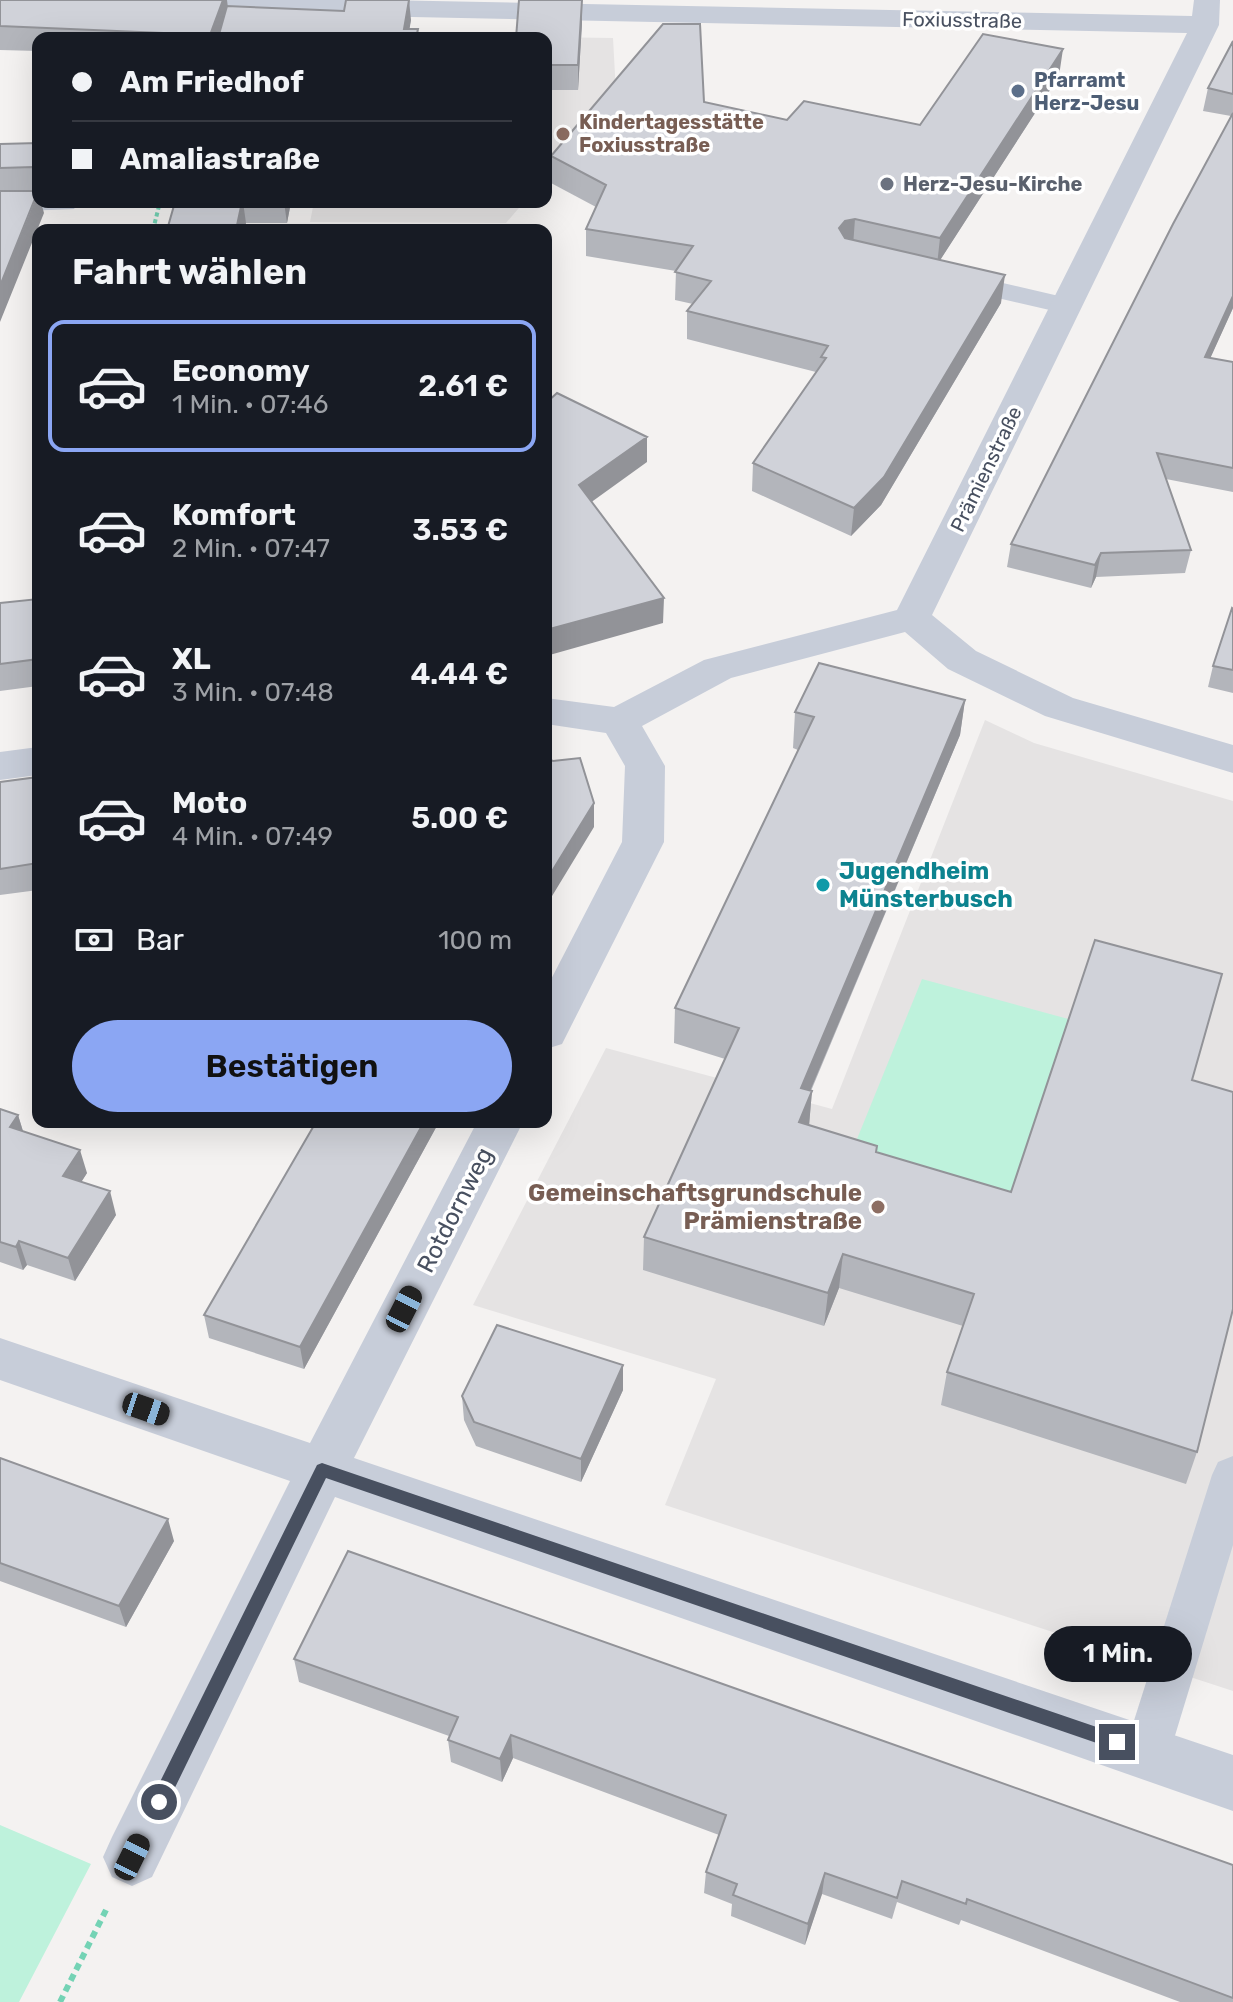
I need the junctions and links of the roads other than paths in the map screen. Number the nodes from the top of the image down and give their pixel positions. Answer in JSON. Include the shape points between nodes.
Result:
{"nodes":[{"id":1,"x":138,"y":3,"type":"edge"},
{"id":2,"x":1206,"y":12,"type":"edge"},
{"id":3,"x":32,"y":202,"type":"edge"},
{"id":4,"x":0,"y":203,"type":"edge"},
{"id":5,"x":928,"y":274,"type":"edge"},
{"id":6,"x":1067,"y":306,"type":"junction"},
{"id":7,"x":912,"y":618,"type":"junction"},
{"id":8,"x":552,"y":712,"type":"edge"},
{"id":9,"x":619,"y":721,"type":"junction"},
{"id":10,"x":1233,"y":759,"type":"edge"},
{"id":11,"x":32,"y":762,"type":"edge"},
{"id":12,"x":0,"y":766,"type":"edge"},
{"id":13,"x":552,"y":1020,"type":"edge"},
{"id":14,"x":497,"y":1128,"type":"edge"},
{"id":15,"x":0,"y":1359,"type":"edge"},
{"id":16,"x":322,"y":1470,"type":"junction"},
{"id":17,"x":1233,"y":1475,"type":"edge"},
{"id":18,"x":1147,"y":1752,"type":"junction"},
{"id":19,"x":1233,"y":1783,"type":"edge"},
{"id":20,"x":132,"y":1857,"type":"road end"}],
"edges":[{"from":1,"to":2,"type":"street","name":"Foxiusstraße"},
{"from":2,"to":6,"type":"street","name":"Prämienstraße"},
{"from":3,"to":4,"type":"street"},
{"from":5,"to":6,"type":"lane"},
{"from":6,"to":7,"type":"street","name":"Prämienstraße"},
{"from":7,"to":9,"type":"street","via":[[718,669]]},
{"from":7,"to":10,"type":"street","via":[[962,660],[1059,707]]},
{"from":8,"to":9,"type":"street"},
{"from":9,"to":13,"type":"street","via":[[645,766],[643,842]]},
{"from":11,"to":12,"type":"street"},
{"from":14,"to":16,"type":"street","name":"Rotdornweg"},
{"from":15,"to":16,"type":"street"},
{"from":16,"to":18,"type":"street"},
{"from":16,"to":20,"type":"street","name":"Rotdornweg"},
{"from":17,"to":18,"type":"lane"},
{"from":18,"to":19,"type":"street"}]}
